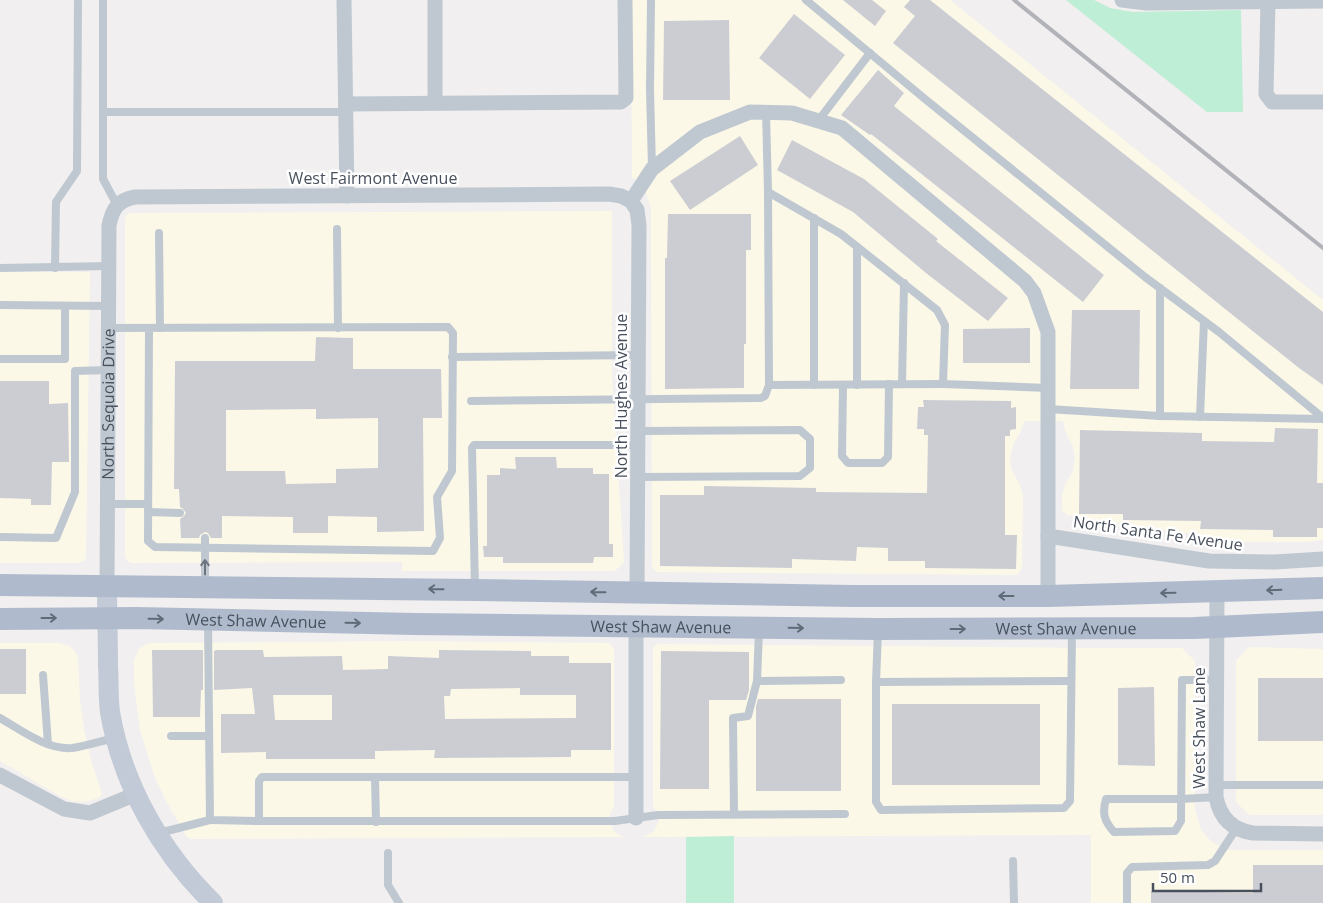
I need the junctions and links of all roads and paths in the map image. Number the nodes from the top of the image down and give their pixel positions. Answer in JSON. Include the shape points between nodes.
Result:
{"nodes":[{"id":1,"x":78,"y":0,"type":"edge"},
{"id":2,"x":103,"y":0,"type":"edge"},
{"id":3,"x":344,"y":0,"type":"edge"},
{"id":4,"x":435,"y":0,"type":"edge"},
{"id":5,"x":625,"y":0,"type":"edge"},
{"id":6,"x":651,"y":0,"type":"edge"},
{"id":7,"x":806,"y":0,"type":"edge"},
{"id":8,"x":1122,"y":0,"type":"edge"},
{"id":9,"x":1183,"y":1,"type":"edge"},
{"id":10,"x":1268,"y":1,"type":"edge"},
{"id":11,"x":1323,"y":1,"type":"edge"},
{"id":12,"x":870,"y":53,"type":"junction"},
{"id":13,"x":435,"y":102,"type":"junction"},
{"id":14,"x":1323,"y":102,"type":"edge"},
{"id":15,"x":346,"y":108,"type":"junction"},
{"id":16,"x":103,"y":112,"type":"junction"},
{"id":17,"x":766,"y":112,"type":"junction"},
{"id":18,"x":818,"y":121,"type":"junction"},
{"id":19,"x":652,"y":169,"type":"junction"},
{"id":20,"x":768,"y":192,"type":"junction"},
{"id":21,"x":347,"y":196,"type":"junction"},
{"id":22,"x":630,"y":201,"type":"junction"},
{"id":23,"x":117,"y":205,"type":"junction"},
{"id":24,"x":814,"y":218,"type":"junction"},
{"id":25,"x":337,"y":228,"type":"dead end"},
{"id":26,"x":159,"y":233,"type":"dead end"},
{"id":27,"x":857,"y":247,"type":"junction"},
{"id":28,"x":109,"y":266,"type":"junction"},
{"id":29,"x":0,"y":268,"type":"edge"},
{"id":30,"x":55,"y":268,"type":"junction"},
{"id":31,"x":904,"y":284,"type":"junction"},
{"id":32,"x":1160,"y":288,"type":"junction"},
{"id":33,"x":0,"y":306,"type":"edge"},
{"id":34,"x":65,"y":306,"type":"junction"},
{"id":35,"x":109,"y":306,"type":"junction"},
{"id":36,"x":1204,"y":321,"type":"junction"},
{"id":37,"x":109,"y":328,"type":"junction"},
{"id":38,"x":148,"y":328,"type":"junction"},
{"id":39,"x":160,"y":328,"type":"junction"},
{"id":40,"x":338,"y":328,"type":"junction"},
{"id":41,"x":639,"y":355,"type":"junction"},
{"id":42,"x":452,"y":357,"type":"junction"},
{"id":43,"x":0,"y":359,"type":"edge"},
{"id":44,"x":65,"y":359,"type":"junction"},
{"id":45,"x":109,"y":370,"type":"junction"},
{"id":46,"x":75,"y":371,"type":"junction"},
{"id":47,"x":889,"y":384,"type":"junction"},
{"id":48,"x":902,"y":384,"type":"junction"},
{"id":49,"x":943,"y":384,"type":"junction"},
{"id":50,"x":769,"y":385,"type":"junction"},
{"id":51,"x":814,"y":385,"type":"junction"},
{"id":52,"x":843,"y":385,"type":"junction"},
{"id":53,"x":857,"y":385,"type":"junction"},
{"id":54,"x":1048,"y":388,"type":"junction"},
{"id":55,"x":638,"y":399,"type":"junction"},
{"id":56,"x":471,"y":401,"type":"dead end"},
{"id":57,"x":1048,"y":409,"type":"junction"},
{"id":58,"x":1160,"y":416,"type":"junction"},
{"id":59,"x":1200,"y":417,"type":"junction"},
{"id":60,"x":1323,"y":418,"type":"edge"},
{"id":61,"x":638,"y":438,"type":"junction"},
{"id":62,"x":638,"y":477,"type":"junction"},
{"id":63,"x":108,"y":504,"type":"junction"},
{"id":64,"x":148,"y":508,"type":"junction"},
{"id":65,"x":180,"y":513,"type":"dead end"},
{"id":66,"x":1048,"y":536,"type":"junction"},
{"id":67,"x":0,"y":537,"type":"edge"},
{"id":68,"x":205,"y":538,"type":"dead end"},
{"id":69,"x":205,"y":547,"type":"junction"},
{"id":70,"x":1323,"y":559,"type":"edge"},
{"id":71,"x":0,"y":585,"type":"edge"},
{"id":72,"x":205,"y":587,"type":"junction"},
{"id":73,"x":1323,"y":588,"type":"edge"},
{"id":74,"x":475,"y":590,"type":"junction"},
{"id":75,"x":1217,"y":592,"type":"junction"},
{"id":76,"x":637,"y":593,"type":"junction"},
{"id":77,"x":853,"y":596,"type":"junction"},
{"id":78,"x":1048,"y":596,"type":"junction"},
{"id":79,"x":107,"y":603,"type":"junction"},
{"id":80,"x":0,"y":619,"type":"edge"},
{"id":81,"x":208,"y":619,"type":"junction"},
{"id":82,"x":1323,"y":622,"type":"edge"},
{"id":83,"x":414,"y":624,"type":"junction"},
{"id":84,"x":636,"y":626,"type":"junction"},
{"id":85,"x":1217,"y":627,"type":"junction"},
{"id":86,"x":759,"y":628,"type":"junction"},
{"id":87,"x":878,"y":629,"type":"junction"},
{"id":88,"x":1072,"y":629,"type":"junction"},
{"id":89,"x":43,"y":675,"type":"dead end"},
{"id":90,"x":841,"y":680,"type":"dead end"},
{"id":91,"x":1217,"y":680,"type":"junction"},
{"id":92,"x":757,"y":681,"type":"junction"},
{"id":93,"x":1071,"y":681,"type":"junction"},
{"id":94,"x":876,"y":682,"type":"junction"},
{"id":95,"x":0,"y":718,"type":"edge"},
{"id":96,"x":171,"y":736,"type":"dead end"},
{"id":97,"x":209,"y":736,"type":"junction"},
{"id":98,"x":116,"y":738,"type":"junction"},
{"id":99,"x":48,"y":744,"type":"junction"},
{"id":100,"x":0,"y":775,"type":"edge"},
{"id":101,"x":636,"y":777,"type":"junction"},
{"id":102,"x":375,"y":778,"type":"junction"},
{"id":103,"x":1323,"y":785,"type":"edge"},
{"id":104,"x":1216,"y":791,"type":"junction"},
{"id":105,"x":136,"y":794,"type":"junction"},
{"id":106,"x":1181,"y":799,"type":"junction"},
{"id":107,"x":734,"y":814,"type":"junction"},
{"id":108,"x":845,"y":814,"type":"dead end"},
{"id":109,"x":636,"y":818,"type":"junction"},
{"id":110,"x":210,"y":820,"type":"junction"},
{"id":111,"x":259,"y":820,"type":"junction"},
{"id":112,"x":376,"y":822,"type":"junction"},
{"id":113,"x":1236,"y":829,"type":"junction"},
{"id":114,"x":156,"y":834,"type":"junction"},
{"id":115,"x":1323,"y":834,"type":"edge"},
{"id":116,"x":388,"y":853,"type":"dead end"},
{"id":117,"x":1013,"y":861,"type":"dead end"},
{"id":118,"x":212,"y":903,"type":"edge"},
{"id":119,"x":399,"y":903,"type":"edge"},
{"id":120,"x":1014,"y":903,"type":"edge"},
{"id":121,"x":1127,"y":903,"type":"edge"}],
"edges":[{"from":1,"to":30,"type":"lane","via":[[77,171],[56,202]]},
{"from":2,"to":16,"type":"lane"},
{"from":3,"to":15,"type":"street"},
{"from":4,"to":13,"type":"street"},
{"from":5,"to":13,"type":"street","via":[[626,98],[621,102]]},
{"from":6,"to":19,"type":"lane"},
{"from":7,"to":12,"type":"lane"},
{"from":8,"to":9,"type":"street","via":[[1147,3]]},
{"from":9,"to":10,"type":"street"},
{"from":10,"to":11,"type":"street"},
{"from":10,"to":14,"type":"street","via":[[1266,94],[1269,100]]},
{"from":12,"to":18,"type":"lane"},
{"from":12,"to":32,"type":"lane"},
{"from":13,"to":15,"type":"street"},
{"from":15,"to":16,"type":"lane"},
{"from":15,"to":21,"type":"street"},
{"from":16,"to":23,"type":"lane","via":[[103,179]]},
{"from":17,"to":18,"type":"street","via":[[792,113]]},
{"from":17,"to":19,"type":"street","via":[[750,112],[700,132]]},
{"from":17,"to":20,"type":"lane"},
{"from":18,"to":54,"type":"street","via":[[842,128],[1025,281],[1034,293],[1048,332]]},
{"from":19,"to":22,"type":"street"},
{"from":20,"to":24,"type":"lane"},
{"from":20,"to":50,"type":"lane"},
{"from":21,"to":22,"type":"street","name":"West Fairmont Avenue","via":[[609,194]]},
{"from":21,"to":23,"type":"street","name":"West Fairmont Avenue","via":[[134,197]]},
{"from":22,"to":41,"type":"street","name":"North Hughes Avenue","via":[[637,210],[639,225]]},
{"from":23,"to":28,"type":"street","name":"North Sequoia Drive","via":[[109,226]]},
{"from":24,"to":27,"type":"lane"},
{"from":24,"to":51,"type":"lane"},
{"from":25,"to":40,"type":"lane"},
{"from":26,"to":39,"type":"lane"},
{"from":27,"to":31,"type":"lane"},
{"from":27,"to":53,"type":"lane"},
{"from":28,"to":30,"type":"lane"},
{"from":28,"to":35,"type":"street","name":"North Sequoia Drive"},
{"from":29,"to":30,"type":"lane"},
{"from":31,"to":48,"type":"lane"},
{"from":31,"to":49,"type":"lane","via":[[937,310],[945,325]]},
{"from":32,"to":36,"type":"lane"},
{"from":32,"to":58,"type":"lane"},
{"from":33,"to":34,"type":"lane"},
{"from":34,"to":35,"type":"lane"},
{"from":34,"to":44,"type":"lane"},
{"from":35,"to":37,"type":"street","name":"North Sequoia Drive"},
{"from":36,"to":59,"type":"lane"},
{"from":36,"to":60,"type":"lane"},
{"from":37,"to":38,"type":"lane"},
{"from":37,"to":45,"type":"street","name":"North Sequoia Drive"},
{"from":38,"to":39,"type":"lane"},
{"from":38,"to":64,"type":"lane"},
{"from":39,"to":40,"type":"lane"},
{"from":40,"to":42,"type":"lane","via":[[448,327],[453,333]]},
{"from":41,"to":42,"type":"lane"},
{"from":41,"to":55,"type":"street","name":"North Hughes Avenue"},
{"from":42,"to":69,"type":"lane","via":[[452,471],[437,497],[440,538],[433,551]]},
{"from":43,"to":44,"type":"lane"},
{"from":44,"to":46,"type":"lane"},
{"from":45,"to":46,"type":"lane"},
{"from":45,"to":63,"type":"street","name":"North Sequoia Drive"},
{"from":46,"to":67,"type":"lane","via":[[75,492],[56,538]]},
{"from":47,"to":48,"type":"lane"},
{"from":47,"to":52,"type":"lane","via":[[888,457],[882,463],[848,463],[842,456]]},
{"from":47,"to":53,"type":"lane"},
{"from":48,"to":49,"type":"lane"},
{"from":49,"to":54,"type":"lane"},
{"from":50,"to":51,"type":"lane"},
{"from":50,"to":55,"type":"lane","via":[[761,398]]},
{"from":51,"to":52,"type":"lane"},
{"from":52,"to":53,"type":"lane"},
{"from":54,"to":57,"type":"street"},
{"from":55,"to":56,"type":"lane"},
{"from":55,"to":61,"type":"street","name":"North Hughes Avenue"},
{"from":57,"to":58,"type":"lane"},
{"from":57,"to":66,"type":"street"},
{"from":58,"to":59,"type":"lane"},
{"from":59,"to":60,"type":"lane"},
{"from":61,"to":62,"type":"street","name":"North Hughes Avenue"},
{"from":61,"to":62,"type":"lane","via":[[800,430],[810,439],[810,468],[800,476]]},
{"from":61,"to":74,"type":"lane","via":[[474,445]]},
{"from":62,"to":76,"type":"street","name":"North Hughes Avenue"},
{"from":63,"to":64,"type":"lane"},
{"from":63,"to":79,"type":"street","name":"North Sequoia Drive"},
{"from":64,"to":65,"type":"lane"},
{"from":64,"to":69,"type":"lane","via":[[148,541],[155,547]]},
{"from":66,"to":70,"type":"street","name":"North Santa Fe Avenue","via":[[1209,561]]},
{"from":66,"to":78,"type":"street"},
{"from":68,"to":69,"type":"lane"},
{"from":72,"to":69,"type":"lane","one_way":true},
{"from":71,"to":79,"type":"main road","name":"West Shaw Avenue"},
{"from":74,"to":72,"type":"main road","name":"West Shaw Avenue","one_way":true},
{"from":72,"to":79,"type":"main road","name":"West Shaw Avenue"},
{"from":73,"to":75,"type":"main road","name":"West Shaw Avenue","one_way":true},
{"from":76,"to":74,"type":"main road","name":"West Shaw Avenue","one_way":true},
{"from":75,"to":78,"type":"main road","name":"West Shaw Avenue","one_way":true},
{"from":75,"to":85,"type":"street","name":"West Shaw Lane"},
{"from":76,"to":77,"type":"main road","name":"West Shaw Avenue"},
{"from":76,"to":83,"type":"main road","via":[[631,604],[619,611],[495,610]]},
{"from":78,"to":77,"type":"main road","name":"West Shaw Avenue","one_way":true},
{"from":77,"to":84,"type":"main road","via":[[776,609],[653,608],[641,612]]},
{"from":78,"to":87,"type":"main road","via":[[1040,609],[1026,614],[904,614]]},
{"from":80,"to":79,"type":"main road","name":"West Shaw Avenue","one_way":true},
{"from":79,"to":81,"type":"main road","name":"West Shaw Avenue","one_way":true},
{"from":79,"to":98,"type":"street","via":[[109,699]]},
{"from":81,"to":83,"type":"main road","name":"West Shaw Avenue","one_way":true},
{"from":81,"to":97,"type":"lane"},
{"from":82,"to":85,"type":"main road","name":"West Shaw Avenue"},
{"from":83,"to":84,"type":"main road","name":"West Shaw Avenue"},
{"from":84,"to":86,"type":"main road","name":"West Shaw Avenue"},
{"from":84,"to":101,"type":"street"},
{"from":85,"to":88,"type":"main road","name":"West Shaw Avenue"},
{"from":85,"to":91,"type":"street","name":"West Shaw Lane"},
{"from":86,"to":87,"type":"main road","name":"West Shaw Avenue","one_way":true},
{"from":86,"to":92,"type":"lane"},
{"from":87,"to":88,"type":"main road","name":"West Shaw Avenue","one_way":true},
{"from":87,"to":94,"type":"lane"},
{"from":88,"to":93,"type":"lane"},
{"from":89,"to":99,"type":"lane"},
{"from":90,"to":92,"type":"lane"},
{"from":91,"to":104,"type":"street","name":"West Shaw Lane"},
{"from":91,"to":106,"type":"lane","via":[[1182,680]]},
{"from":92,"to":107,"type":"lane","via":[[748,716],[734,718]]},
{"from":93,"to":94,"type":"lane"},
{"from":93,"to":94,"type":"lane","via":[[1070,801],[1064,808],[890,810],[880,810],[876,802]]},
{"from":95,"to":99,"type":"lane"},
{"from":96,"to":97,"type":"lane"},
{"from":97,"to":110,"type":"lane"},
{"from":98,"to":99,"type":"lane","via":[[72,748]]},
{"from":98,"to":105,"type":"street"},
{"from":100,"to":105,"type":"street","via":[[64,809],[90,813]]},
{"from":101,"to":102,"type":"lane"},
{"from":101,"to":109,"type":"street"},
{"from":102,"to":111,"type":"lane","via":[[262,777],[259,781]]},
{"from":102,"to":112,"type":"lane"},
{"from":103,"to":104,"type":"lane"},
{"from":104,"to":106,"type":"lane"},
{"from":104,"to":113,"type":"street","name":"West Shaw Lane","via":[[1222,814]]},
{"from":105,"to":114,"type":"street"},
{"from":106,"to":106,"type":"lane","via":[[1106,798],[1104,817],[1114,832],[1175,831],[1181,821]]},
{"from":107,"to":108,"type":"lane"},
{"from":107,"to":109,"type":"lane"},
{"from":109,"to":112,"type":"lane","via":[[615,821]]},
{"from":110,"to":111,"type":"lane"},
{"from":110,"to":114,"type":"lane"},
{"from":111,"to":112,"type":"lane"},
{"from":113,"to":115,"type":"street","via":[[1253,833]]},
{"from":113,"to":121,"type":"lane","via":[[1215,861],[1208,865],[1132,867],[1128,873]]},
{"from":114,"to":118,"type":"street","via":[[185,874]]},
{"from":116,"to":119,"type":"lane","via":[[388,885]]},
{"from":117,"to":120,"type":"lane"}]}
